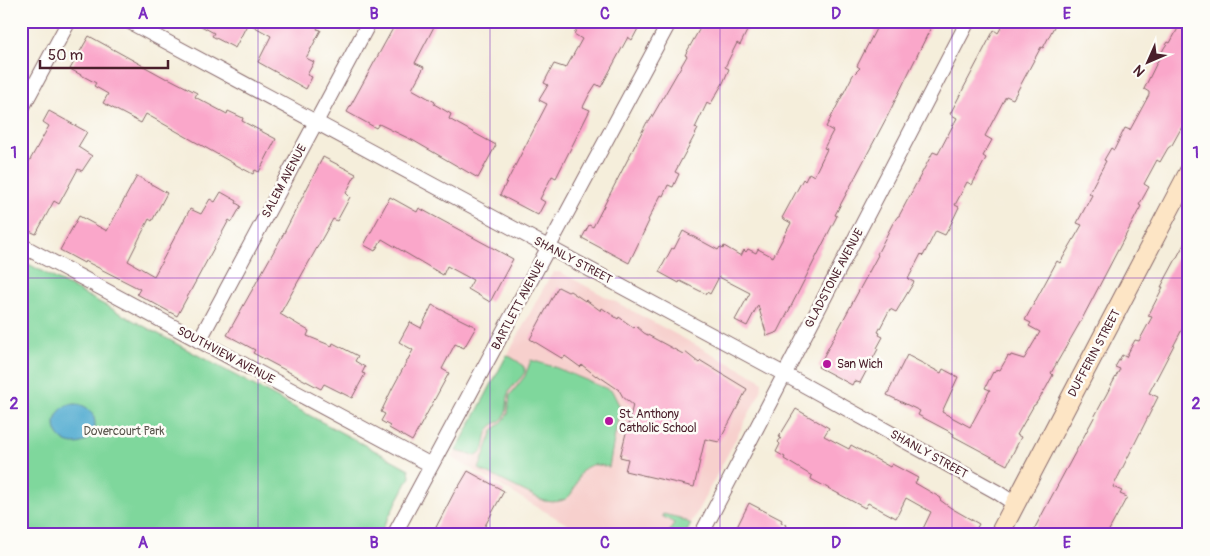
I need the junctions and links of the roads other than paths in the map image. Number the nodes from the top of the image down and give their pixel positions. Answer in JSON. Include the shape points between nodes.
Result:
{"nodes":[{"id":1,"x":69,"y":21,"type":"edge"},
{"id":2,"x":128,"y":21,"type":"edge"},
{"id":3,"x":370,"y":21,"type":"edge"},
{"id":4,"x":670,"y":21,"type":"edge"},
{"id":5,"x":968,"y":21,"type":"edge"},
{"id":6,"x":21,"y":110,"type":"edge"},
{"id":7,"x":316,"y":122,"type":"junction"},
{"id":8,"x":1189,"y":172,"type":"edge"},
{"id":9,"x":21,"y":245,"type":"edge"},
{"id":10,"x":549,"y":248,"type":"junction"},
{"id":11,"x":199,"y":341,"type":"junction"},
{"id":12,"x":784,"y":374,"type":"junction"},
{"id":13,"x":431,"y":465,"type":"junction"},
{"id":14,"x":1015,"y":504,"type":"junction"},
{"id":15,"x":394,"y":535,"type":"edge"},
{"id":16,"x":701,"y":535,"type":"edge"},
{"id":17,"x":999,"y":535,"type":"edge"}],
"edges":[{"from":1,"to":6,"type":"street"},
{"from":2,"to":7,"type":"street","name":"SHANLY STREET"},
{"from":3,"to":7,"type":"street","name":"SALEM AVENUE"},
{"from":4,"to":10,"type":"street","name":"BARTLETT AVENUE"},
{"from":5,"to":12,"type":"street","name":"GLADSTONE AVENUE"},
{"from":7,"to":10,"type":"street","name":"SHANLY STREET"},
{"from":7,"to":11,"type":"street","name":"SALEM AVENUE"},
{"from":8,"to":14,"type":"main road","name":"DUFFERIN STREET"},
{"from":9,"to":11,"type":"street","name":"SOUTHVIEW AVENUE"},
{"from":10,"to":12,"type":"street","name":"SHANLY STREET"},
{"from":10,"to":13,"type":"street","name":"BARTLETT AVENUE"},
{"from":11,"to":13,"type":"street","name":"SOUTHVIEW AVENUE"},
{"from":12,"to":14,"type":"street","name":"SHANLY STREET"},
{"from":12,"to":16,"type":"street","name":"GLADSTONE AVENUE"},
{"from":13,"to":15,"type":"street","name":"BARTLETT AVENUE"},
{"from":14,"to":17,"type":"main road","name":"DUFFERIN STREET"}]}
